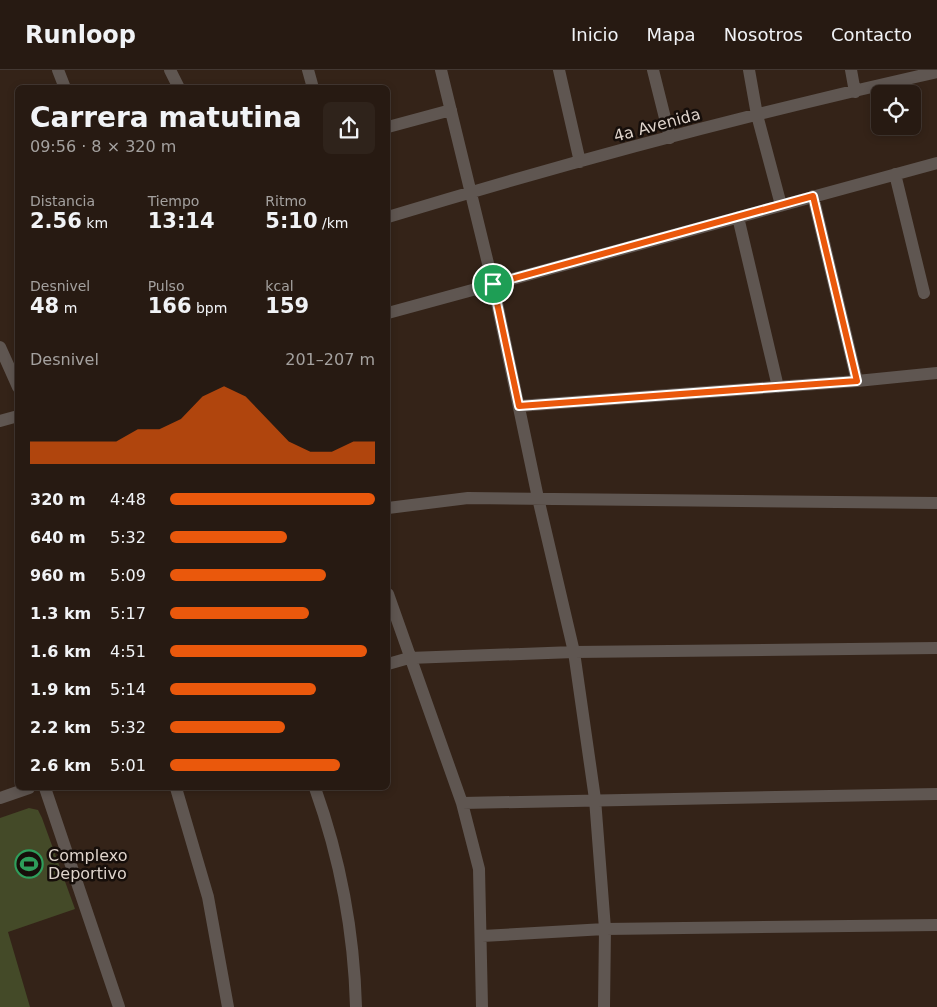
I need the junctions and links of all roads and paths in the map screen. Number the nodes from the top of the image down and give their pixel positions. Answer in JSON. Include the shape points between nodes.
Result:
{"nodes":[{"id":1,"x":58,"y":70,"type":"edge"},
{"id":2,"x":170,"y":70,"type":"edge"},
{"id":3,"x":308,"y":70,"type":"edge"},
{"id":4,"x":441,"y":70,"type":"edge"},
{"id":5,"x":559,"y":70,"type":"edge"},
{"id":6,"x":653,"y":70,"type":"edge"},
{"id":7,"x":748,"y":70,"type":"edge"},
{"id":8,"x":851,"y":70,"type":"edge"},
{"id":9,"x":932,"y":72,"type":"edge"},
{"id":10,"x":64,"y":85,"type":"edge"},
{"id":11,"x":177,"y":85,"type":"edge"},
{"id":12,"x":312,"y":85,"type":"edge"},
{"id":13,"x":856,"y":92,"type":"junction"},
{"id":14,"x":451,"y":110,"type":"junction"},
{"id":15,"x":758,"y":115,"type":"junction"},
{"id":16,"x":390,"y":126,"type":"edge"},
{"id":17,"x":670,"y":138,"type":"junction"},
{"id":18,"x":580,"y":162,"type":"junction"},
{"id":19,"x":937,"y":163,"type":"edge"},
{"id":20,"x":895,"y":174,"type":"junction"},
{"id":21,"x":470,"y":192,"type":"junction"},
{"id":22,"x":813,"y":196,"type":"junction"},
{"id":23,"x":781,"y":205,"type":"junction"},
{"id":24,"x":390,"y":216,"type":"edge"},
{"id":25,"x":738,"y":217,"type":"junction"},
{"id":26,"x":493,"y":284,"type":"junction"},
{"id":27,"x":924,"y":293,"type":"dead end"},
{"id":28,"x":390,"y":312,"type":"edge"},
{"id":29,"x":0,"y":347,"type":"edge"},
{"id":30,"x":937,"y":373,"type":"edge"},
{"id":31,"x":15,"y":380,"type":"edge"},
{"id":32,"x":857,"y":381,"type":"junction"},
{"id":33,"x":778,"y":387,"type":"junction"},
{"id":34,"x":519,"y":406,"type":"junction"},
{"id":35,"x":15,"y":417,"type":"edge"},
{"id":36,"x":0,"y":421,"type":"edge"},
{"id":37,"x":538,"y":498,"type":"junction"},
{"id":38,"x":937,"y":503,"type":"edge"},
{"id":39,"x":390,"y":508,"type":"edge"},
{"id":40,"x":390,"y":600,"type":"edge"},
{"id":41,"x":937,"y":648,"type":"edge"},
{"id":42,"x":574,"y":652,"type":"junction"},
{"id":43,"x":409,"y":658,"type":"junction"},
{"id":44,"x":390,"y":663,"type":"edge"},
{"id":45,"x":23,"y":790,"type":"edge"},
{"id":46,"x":46,"y":790,"type":"edge"},
{"id":47,"x":177,"y":790,"type":"edge"},
{"id":48,"x":316,"y":790,"type":"edge"},
{"id":49,"x":937,"y":794,"type":"edge"},
{"id":50,"x":0,"y":798,"type":"edge"},
{"id":51,"x":595,"y":799,"type":"junction"},
{"id":52,"x":462,"y":803,"type":"junction"},
{"id":53,"x":937,"y":925,"type":"edge"},
{"id":54,"x":605,"y":929,"type":"junction"},
{"id":55,"x":482,"y":936,"type":"junction"},
{"id":56,"x":119,"y":1007,"type":"edge"},
{"id":57,"x":228,"y":1007,"type":"edge"},
{"id":58,"x":356,"y":1007,"type":"edge"},
{"id":59,"x":482,"y":1007,"type":"edge"},
{"id":60,"x":604,"y":1007,"type":"edge"}],
"edges":[{"from":1,"to":10,"type":"street"},
{"from":2,"to":11,"type":"street"},
{"from":3,"to":12,"type":"street"},
{"from":4,"to":14,"type":"street"},
{"from":5,"to":18,"type":"street"},
{"from":6,"to":17,"type":"street"},
{"from":7,"to":15,"type":"street"},
{"from":8,"to":13,"type":"street"},
{"from":9,"to":13,"type":"street","name":"4a Avenida"},
{"from":13,"to":15,"type":"street","name":"4a Avenida"},
{"from":14,"to":16,"type":"street"},
{"from":14,"to":21,"type":"street"},
{"from":15,"to":17,"type":"street","name":"4a Avenida"},
{"from":15,"to":23,"type":"street"},
{"from":17,"to":18,"type":"street","name":"4a Avenida"},
{"from":18,"to":21,"type":"street","name":"4a Avenida"},
{"from":19,"to":20,"type":"street"},
{"from":20,"to":22,"type":"street"},
{"from":20,"to":27,"type":"street"},
{"from":21,"to":24,"type":"street","name":"4a Avenida"},
{"from":21,"to":26,"type":"street"},
{"from":22,"to":23,"type":"street"},
{"from":22,"to":32,"type":"street"},
{"from":23,"to":25,"type":"street"},
{"from":25,"to":26,"type":"street"},
{"from":25,"to":33,"type":"street"},
{"from":26,"to":28,"type":"street"},
{"from":26,"to":34,"type":"street"},
{"from":29,"to":31,"type":"street"},
{"from":30,"to":32,"type":"street"},
{"from":32,"to":33,"type":"street"},
{"from":33,"to":34,"type":"street"},
{"from":34,"to":37,"type":"street"},
{"from":35,"to":36,"type":"street"},
{"from":37,"to":38,"type":"street"},
{"from":37,"to":39,"type":"street","via":[[468,498]]},
{"from":37,"to":42,"type":"street"},
{"from":40,"to":43,"type":"street"},
{"from":41,"to":42,"type":"street"},
{"from":42,"to":43,"type":"street"},
{"from":42,"to":51,"type":"street"},
{"from":43,"to":44,"type":"street"},
{"from":43,"to":52,"type":"street"},
{"from":45,"to":50,"type":"street"},
{"from":46,"to":56,"type":"street"},
{"from":47,"to":57,"type":"street","via":[[208,897]]},
{"from":48,"to":58,"type":"street","via":[[343,887],[355,968]]},
{"from":49,"to":51,"type":"street"},
{"from":51,"to":52,"type":"street"},
{"from":51,"to":54,"type":"street"},
{"from":52,"to":55,"type":"street","via":[[479,869]]},
{"from":53,"to":54,"type":"street"},
{"from":54,"to":55,"type":"street"},
{"from":54,"to":60,"type":"street"},
{"from":55,"to":59,"type":"street"}]}
